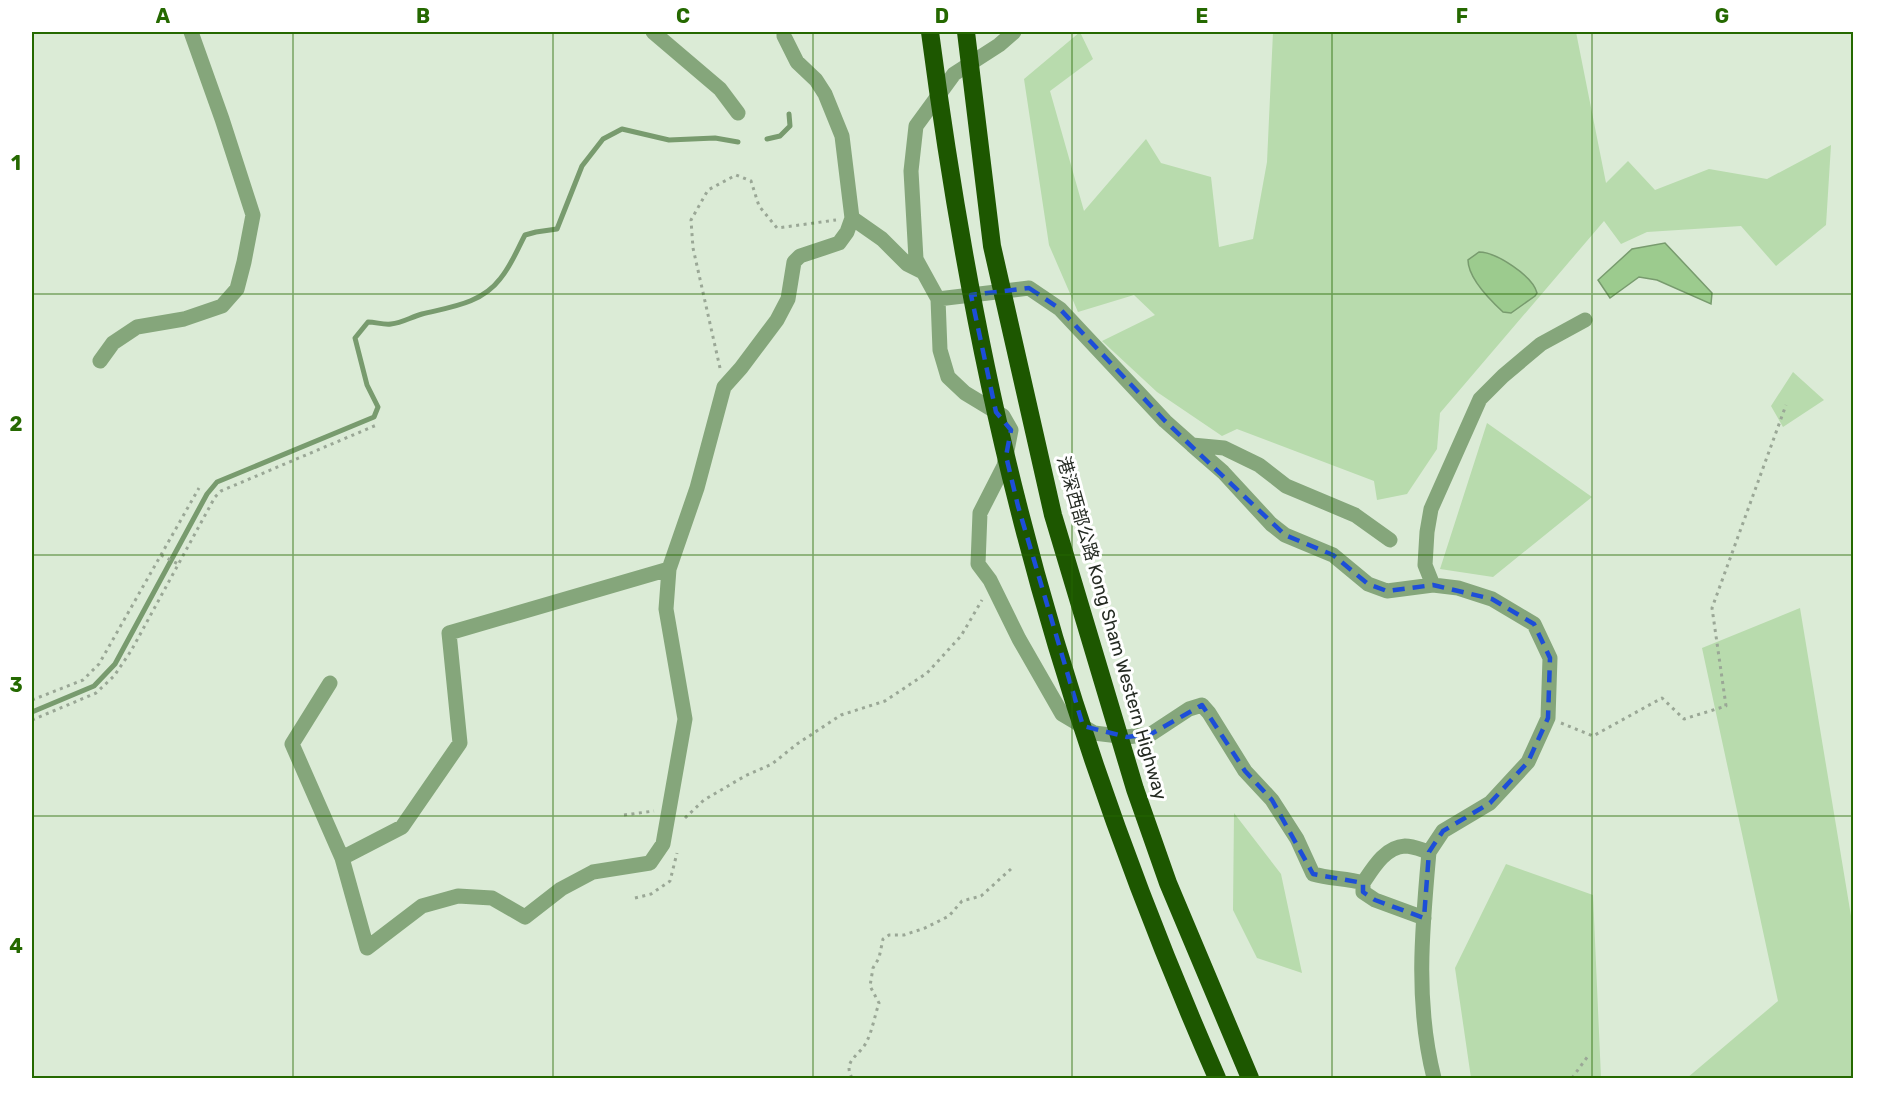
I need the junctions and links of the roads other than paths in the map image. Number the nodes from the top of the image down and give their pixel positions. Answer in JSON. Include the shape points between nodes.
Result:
{"nodes":[{"id":1,"x":191,"y":32,"type":"edge"},
{"id":2,"x":653,"y":32,"type":"edge"},
{"id":3,"x":930,"y":32,"type":"edge"},
{"id":4,"x":966,"y":32,"type":"edge"},
{"id":5,"x":1014,"y":32,"type":"edge"},
{"id":6,"x":782,"y":33,"type":"edge"},
{"id":7,"x":738,"y":113,"type":"dead end"},
{"id":8,"x":852,"y":218,"type":"junction"},
{"id":9,"x":923,"y":272,"type":"junction"},
{"id":10,"x":938,"y":299,"type":"junction"},
{"id":11,"x":1585,"y":320,"type":"dead end"},
{"id":12,"x":100,"y":361,"type":"dead end"},
{"id":13,"x":1192,"y":445,"type":"junction"},
{"id":14,"x":1390,"y":540,"type":"dead end"},
{"id":15,"x":669,"y":569,"type":"junction"},
{"id":16,"x":1433,"y":585,"type":"junction"},
{"id":17,"x":330,"y":683,"type":"dead end"},
{"id":18,"x":1429,"y":852,"type":"junction"},
{"id":19,"x":342,"y":858,"type":"junction"},
{"id":20,"x":1363,"y":883,"type":"junction"},
{"id":21,"x":1424,"y":918,"type":"junction"},
{"id":22,"x":1217,"y":1078,"type":"edge"},
{"id":23,"x":1250,"y":1078,"type":"edge"},
{"id":24,"x":1434,"y":1078,"type":"edge"}],
"edges":[{"from":1,"to":12,"type":"street","via":[[253,216],[237,289],[222,306],[184,319],[137,327],[112,343]]},
{"from":2,"to":7,"type":"street","via":[[720,89]]},
{"from":3,"to":22,"type":"highway","bridge":true,"via":[[961,243],[1018,506],[1059,654],[1107,800],[1151,920]]},
{"from":4,"to":23,"type":"highway","name":"港深西部公路 Kong Sham Western Highway","bridge":true,"via":[[992,246],[1053,515],[1134,789],[1168,883]]},
{"from":5,"to":9,"type":"street","via":[[954,74],[916,126],[911,171],[916,259]]},
{"from":6,"to":8,"type":"street","via":[[797,62],[825,93],[842,136]]},
{"from":8,"to":9,"type":"street"},
{"from":8,"to":15,"type":"street","via":[[839,243],[800,256],[794,262],[788,299],[777,320],[724,387],[698,488]]},
{"from":9,"to":10,"type":"street"},
{"from":10,"to":13,"type":"street","via":[[1029,288],[1060,309]]},
{"from":10,"to":20,"type":"street","via":[[940,351],[948,377],[965,393],[1003,416],[1011,430],[1004,466],[980,513],[978,564],[1062,714],[1094,733],[1127,737],[1151,734],[1202,705],[1245,771],[1278,810],[1313,874]]},
{"from":11,"to":16,"type":"street","via":[[1541,344],[1480,399],[1431,509],[1425,565]]},
{"from":13,"to":14,"type":"street","via":[[1224,448],[1259,465],[1286,486],[1355,515]]},
{"from":13,"to":16,"type":"street","via":[[1271,524],[1285,535],[1333,555],[1368,584],[1387,591]]},
{"from":15,"to":19,"type":"street","via":[[449,633],[460,743],[402,827]]},
{"from":15,"to":19,"type":"street","via":[[666,609],[685,719],[663,844],[650,863],[593,872],[561,889],[525,917],[492,898],[458,896],[422,906],[367,948]]},
{"from":16,"to":18,"type":"street","via":[[1492,599],[1534,624],[1550,658],[1548,718],[1528,762],[1490,802],[1443,831]]},
{"from":17,"to":19,"type":"street","via":[[292,744]]},
{"from":18,"to":20,"type":"street","via":[[1406,846],[1390,851]]},
{"from":18,"to":21,"type":"street"},
{"from":20,"to":21,"type":"street","via":[[1364,892],[1375,900]]},
{"from":21,"to":24,"type":"street","via":[[1421,999]]}]}
